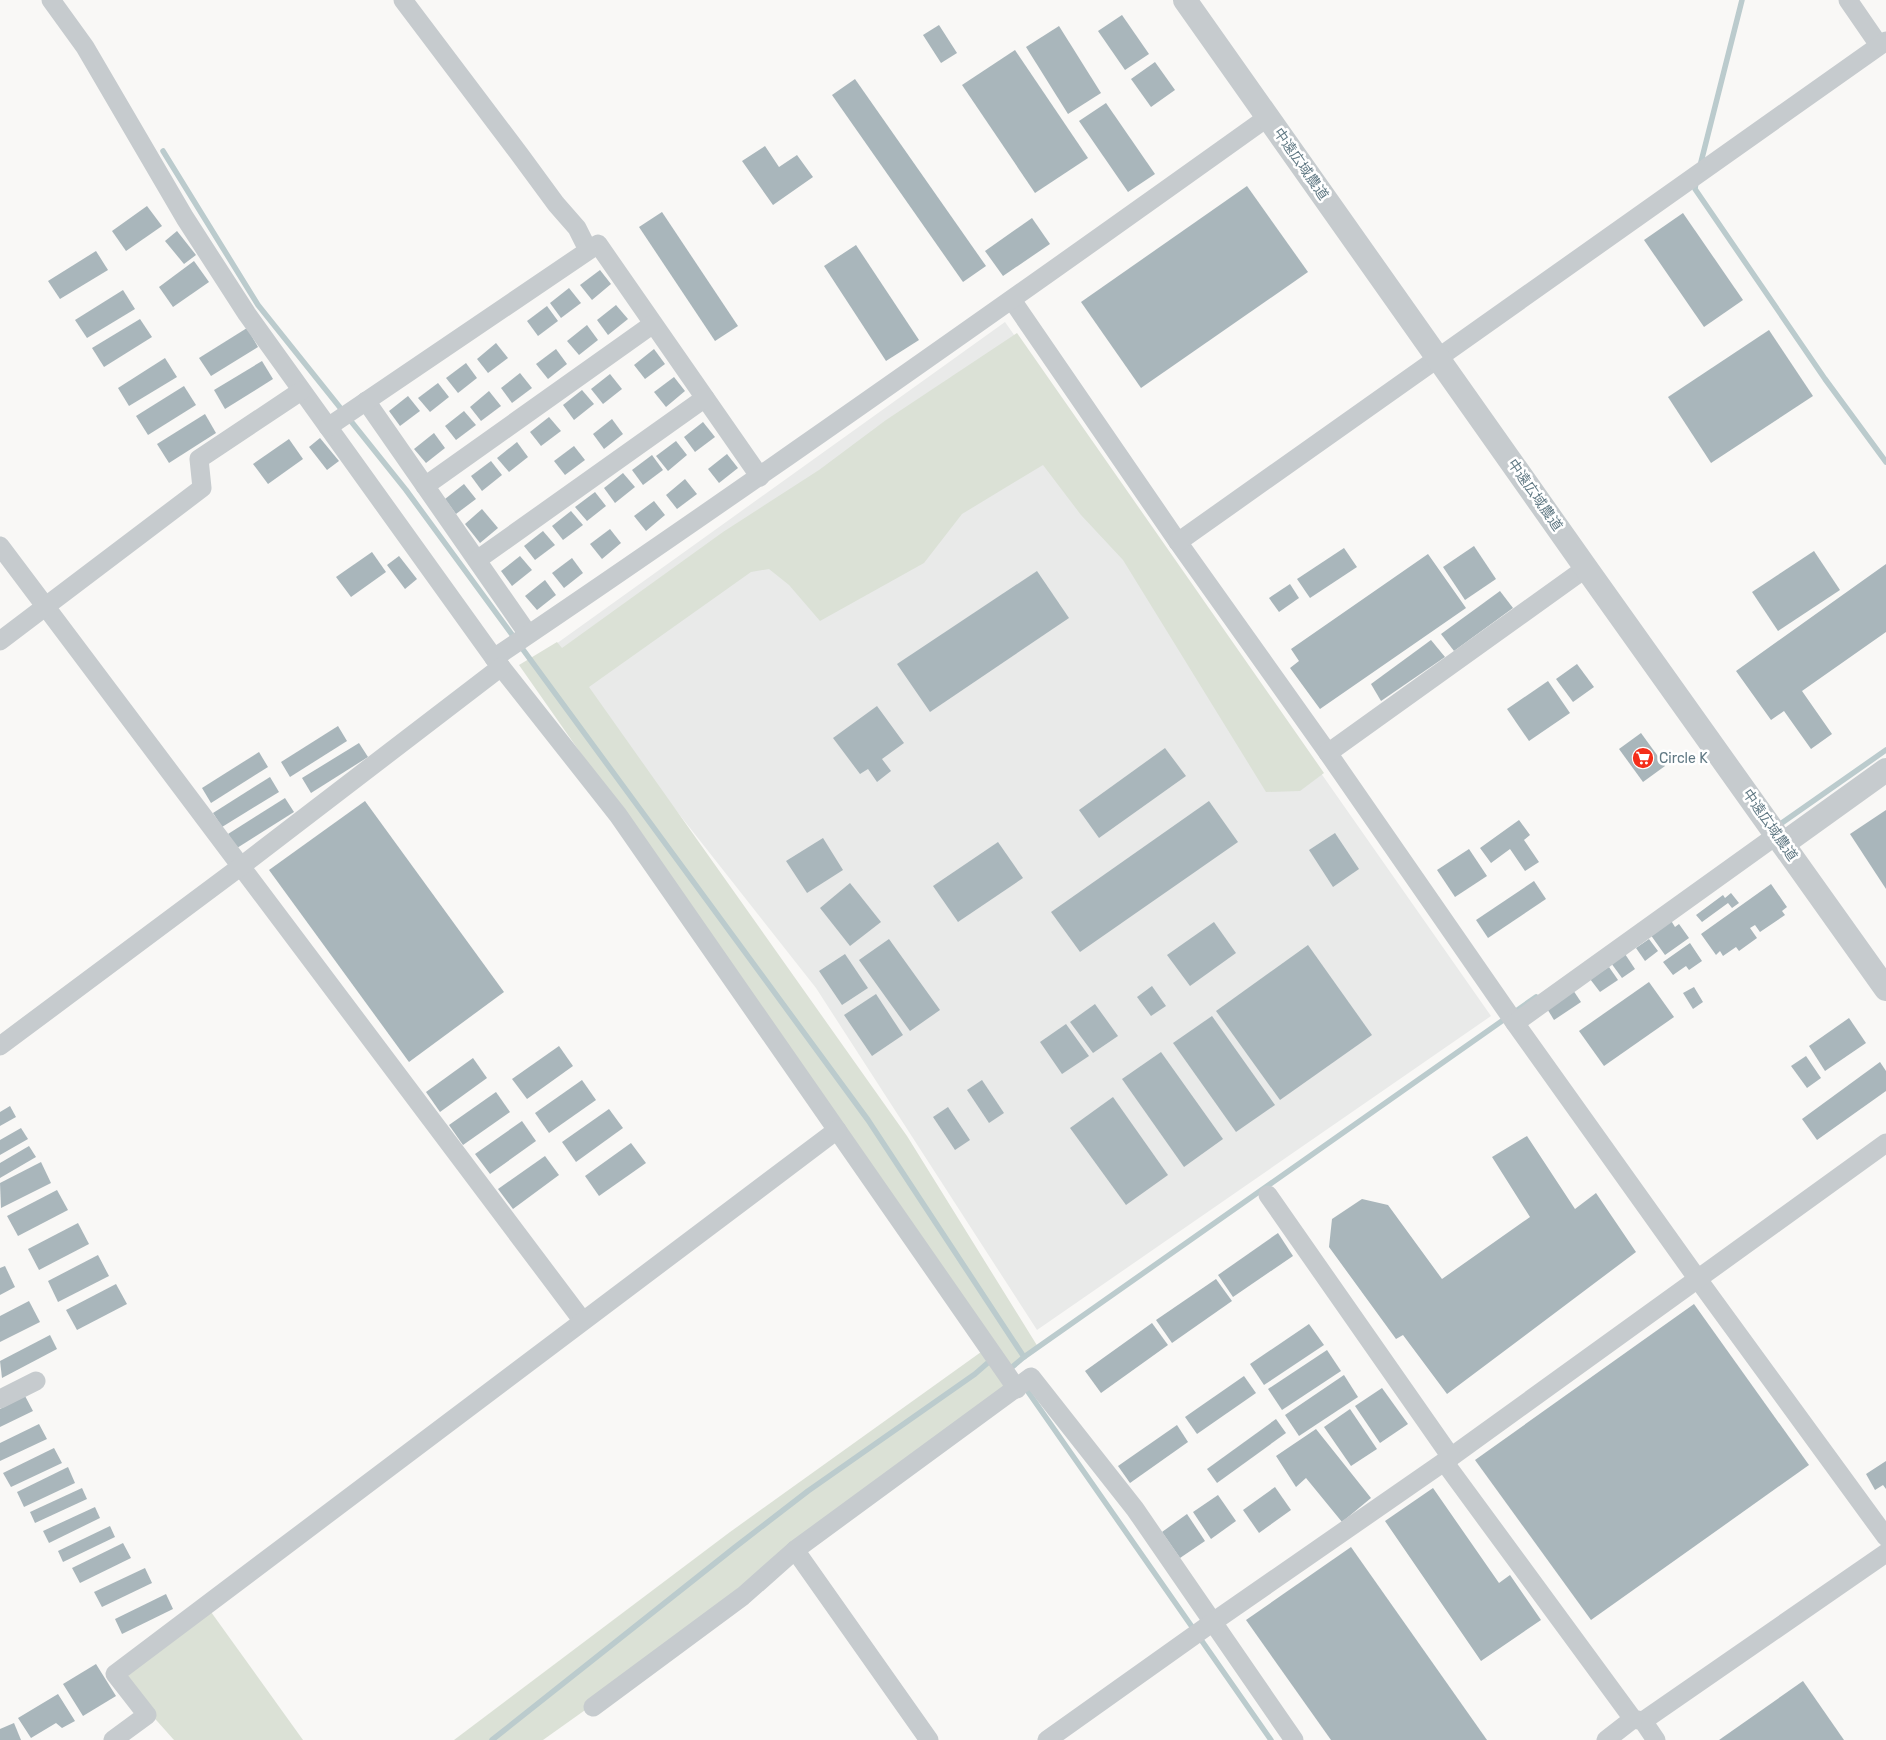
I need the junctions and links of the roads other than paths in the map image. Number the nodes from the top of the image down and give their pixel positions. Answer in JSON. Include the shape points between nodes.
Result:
{"nodes":[{"id":1,"x":51,"y":0,"type":"edge"},
{"id":2,"x":403,"y":0,"type":"edge"},
{"id":3,"x":1185,"y":0,"type":"edge"},
{"id":4,"x":1848,"y":0,"type":"edge"},
{"id":5,"x":1882,"y":43,"type":"edge"},
{"id":6,"x":1268,"y":117,"type":"junction"},
{"id":7,"x":588,"y":250,"type":"junction"},
{"id":8,"x":1012,"y":300,"type":"junction"},
{"id":9,"x":654,"y":324,"type":"junction"},
{"id":10,"x":1437,"y":357,"type":"junction"},
{"id":11,"x":302,"y":391,"type":"junction"},
{"id":12,"x":704,"y":398,"type":"junction"},
{"id":13,"x":366,"y":401,"type":"junction"},
{"id":14,"x":328,"y":427,"type":"junction"},
{"id":15,"x":760,"y":477,"type":"junction"},
{"id":16,"x":425,"y":486,"type":"junction"},
{"id":17,"x":1178,"y":542,"type":"junction"},
{"id":18,"x":0,"y":546,"type":"edge"},
{"id":19,"x":477,"y":560,"type":"junction"},
{"id":20,"x":1586,"y":568,"type":"junction"},
{"id":21,"x":46,"y":606,"type":"junction"},
{"id":22,"x":528,"y":634,"type":"junction"},
{"id":23,"x":0,"y":641,"type":"edge"},
{"id":24,"x":497,"y":662,"type":"junction"},
{"id":25,"x":1328,"y":753,"type":"junction"},
{"id":26,"x":1886,"y":770,"type":"edge"},
{"id":27,"x":1780,"y":840,"type":"junction"},
{"id":28,"x":240,"y":867,"type":"junction"},
{"id":29,"x":1886,"y":989,"type":"edge"},
{"id":30,"x":1515,"y":1023,"type":"junction"},
{"id":31,"x":0,"y":1046,"type":"edge"},
{"id":32,"x":837,"y":1130,"type":"junction"},
{"id":33,"x":1886,"y":1143,"type":"edge"},
{"id":34,"x":1268,"y":1195,"type":"dead end"},
{"id":35,"x":1697,"y":1278,"type":"junction"},
{"id":36,"x":582,"y":1320,"type":"junction"},
{"id":37,"x":36,"y":1381,"type":"dead end"},
{"id":38,"x":1017,"y":1389,"type":"junction"},
{"id":39,"x":0,"y":1400,"type":"edge"},
{"id":40,"x":1448,"y":1460,"type":"junction"},
{"id":41,"x":1886,"y":1537,"type":"edge"},
{"id":42,"x":795,"y":1550,"type":"junction"},
{"id":43,"x":1886,"y":1553,"type":"edge"},
{"id":44,"x":1213,"y":1622,"type":"junction"},
{"id":45,"x":594,"y":1707,"type":"dead end"},
{"id":46,"x":1638,"y":1720,"type":"junction"},
{"id":47,"x":113,"y":1740,"type":"edge"},
{"id":48,"x":929,"y":1740,"type":"edge"},
{"id":49,"x":1047,"y":1740,"type":"edge"},
{"id":50,"x":1294,"y":1740,"type":"edge"},
{"id":51,"x":1606,"y":1740,"type":"edge"},
{"id":52,"x":1656,"y":1740,"type":"edge"}],
"edges":[{"from":1,"to":11,"type":"street","via":[[85,47],[190,226]]},
{"from":2,"to":7,"type":"street","via":[[577,228]]},
{"from":3,"to":6,"type":"street","name":"中遠広域農道"},
{"from":4,"to":5,"type":"street"},
{"from":5,"to":10,"type":"street"},
{"from":6,"to":8,"type":"street"},
{"from":6,"to":10,"type":"street","name":"中遠広域農道"},
{"from":7,"to":9,"type":"street","via":[[598,244]]},
{"from":7,"to":13,"type":"street"},
{"from":8,"to":15,"type":"street"},
{"from":8,"to":17,"type":"street"},
{"from":9,"to":12,"type":"street"},
{"from":9,"to":16,"type":"street"},
{"from":10,"to":17,"type":"street"},
{"from":10,"to":20,"type":"street","name":"中遠広域農道"},
{"from":11,"to":14,"type":"street"},
{"from":11,"to":21,"type":"street","via":[[199,459],[202,488]]},
{"from":12,"to":15,"type":"street"},
{"from":12,"to":19,"type":"street"},
{"from":13,"to":14,"type":"street"},
{"from":13,"to":16,"type":"street"},
{"from":14,"to":24,"type":"street"},
{"from":15,"to":22,"type":"street"},
{"from":16,"to":19,"type":"street"},
{"from":17,"to":25,"type":"street"},
{"from":18,"to":21,"type":"street"},
{"from":19,"to":22,"type":"street"},
{"from":20,"to":25,"type":"street"},
{"from":20,"to":27,"type":"street","name":"中遠広域農道"},
{"from":21,"to":23,"type":"street"},
{"from":21,"to":28,"type":"street"},
{"from":22,"to":24,"type":"street"},
{"from":24,"to":28,"type":"street"},
{"from":24,"to":32,"type":"street","via":[[618,815]]},
{"from":25,"to":30,"type":"street"},
{"from":26,"to":27,"type":"street"},
{"from":27,"to":29,"type":"street","name":"中遠広域農道"},
{"from":27,"to":30,"type":"street"},
{"from":28,"to":31,"type":"street"},
{"from":28,"to":36,"type":"street"},
{"from":30,"to":35,"type":"street"},
{"from":32,"to":36,"type":"street"},
{"from":32,"to":38,"type":"street"},
{"from":33,"to":35,"type":"street"},
{"from":34,"to":40,"type":"street"},
{"from":35,"to":40,"type":"street"},
{"from":35,"to":41,"type":"street"},
{"from":36,"to":47,"type":"street","via":[[115,1674],[147,1715]]},
{"from":37,"to":39,"type":"street"},
{"from":38,"to":42,"type":"street"},
{"from":38,"to":44,"type":"street","via":[[1031,1377],[1135,1508]]},
{"from":40,"to":44,"type":"street"},
{"from":40,"to":46,"type":"street"},
{"from":42,"to":45,"type":"street","via":[[743,1596]]},
{"from":42,"to":48,"type":"street"},
{"from":43,"to":46,"type":"street"},
{"from":44,"to":49,"type":"street"},
{"from":44,"to":50,"type":"street"},
{"from":46,"to":51,"type":"street"},
{"from":46,"to":52,"type":"street"}]}
